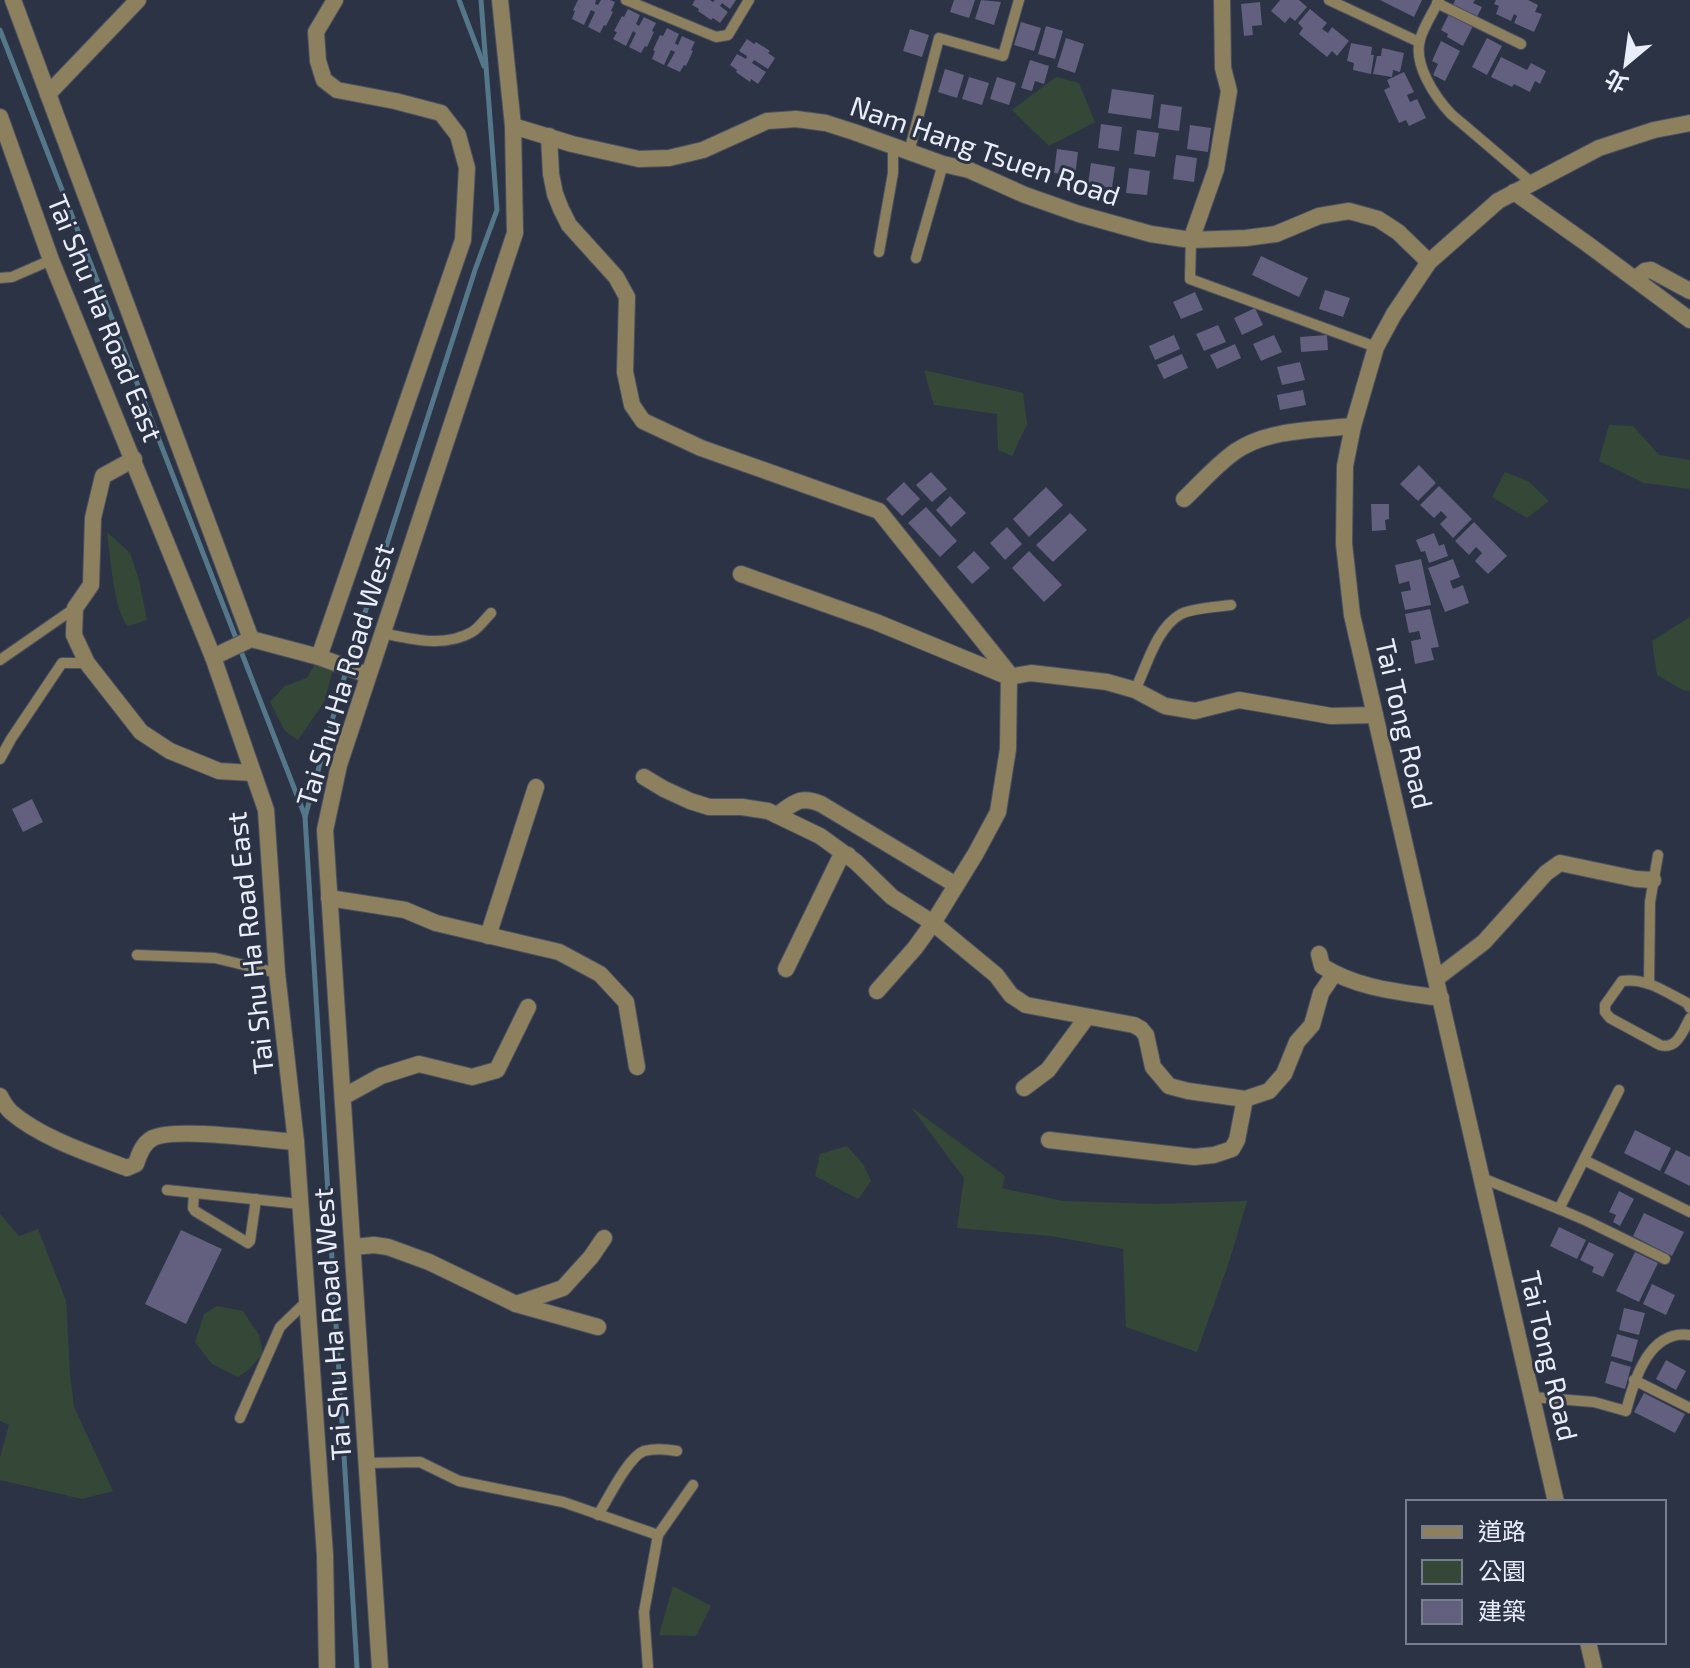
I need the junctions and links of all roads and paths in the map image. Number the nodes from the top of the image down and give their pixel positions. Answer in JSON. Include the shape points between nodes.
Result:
{"nodes":[{"id":1,"x":13,"y":0,"type":"edge"},
{"id":2,"x":138,"y":0,"type":"edge"},
{"id":3,"x":335,"y":0,"type":"edge"},
{"id":4,"x":500,"y":0,"type":"edge"},
{"id":5,"x":626,"y":0,"type":"edge"},
{"id":6,"x":749,"y":0,"type":"edge"},
{"id":7,"x":1019,"y":0,"type":"edge"},
{"id":8,"x":1222,"y":0,"type":"edge"},
{"id":9,"x":1329,"y":0,"type":"edge"},
{"id":10,"x":1438,"y":2,"type":"edge"},
{"id":11,"x":1419,"y":42,"type":"junction"},
{"id":12,"x":1521,"y":44,"type":"dead end"},
{"id":13,"x":48,"y":94,"type":"junction"},
{"id":14,"x":0,"y":119,"type":"edge"},
{"id":15,"x":1690,"y":123,"type":"edge"},
{"id":16,"x":513,"y":126,"type":"junction"},
{"id":17,"x":549,"y":136,"type":"junction"},
{"id":18,"x":901,"y":149,"type":"junction"},
{"id":19,"x":943,"y":164,"type":"junction"},
{"id":20,"x":1532,"y":183,"type":"junction"},
{"id":21,"x":1514,"y":192,"type":"junction"},
{"id":22,"x":1191,"y":240,"type":"junction"},
{"id":23,"x":879,"y":252,"type":"dead end"},
{"id":24,"x":916,"y":258,"type":"dead end"},
{"id":25,"x":51,"y":260,"type":"junction"},
{"id":26,"x":1429,"y":262,"type":"junction"},
{"id":27,"x":0,"y":278,"type":"edge"},
{"id":28,"x":1635,"y":279,"type":"junction"},
{"id":29,"x":1690,"y":291,"type":"edge"},
{"id":30,"x":1690,"y":320,"type":"edge"},
{"id":31,"x":1376,"y":347,"type":"junction"},
{"id":32,"x":1353,"y":426,"type":"junction"},
{"id":33,"x":134,"y":459,"type":"junction"},
{"id":34,"x":1184,"y":499,"type":"dead end"},
{"id":35,"x":741,"y":574,"type":"dead end"},
{"id":36,"x":1231,"y":605,"type":"dead end"},
{"id":37,"x":75,"y":608,"type":"junction"},
{"id":38,"x":491,"y":613,"type":"dead end"},
{"id":39,"x":382,"y":633,"type":"junction"},
{"id":40,"x":248,"y":640,"type":"junction"},
{"id":41,"x":217,"y":655,"type":"junction"},
{"id":42,"x":319,"y":657,"type":"junction"},
{"id":43,"x":0,"y":660,"type":"edge"},
{"id":44,"x":87,"y":663,"type":"junction"},
{"id":45,"x":368,"y":675,"type":"junction"},
{"id":46,"x":1010,"y":676,"type":"junction"},
{"id":47,"x":1135,"y":690,"type":"junction"},
{"id":48,"x":1375,"y":715,"type":"junction"},
{"id":49,"x":0,"y":759,"type":"edge"},
{"id":50,"x":253,"y":773,"type":"junction"},
{"id":51,"x":644,"y":777,"type":"dead end"},
{"id":52,"x":536,"y":787,"type":"dead end"},
{"id":53,"x":777,"y":815,"type":"junction"},
{"id":54,"x":848,"y":855,"type":"junction"},
{"id":55,"x":1658,"y":855,"type":"dead end"},
{"id":56,"x":1653,"y":880,"type":"junction"},
{"id":57,"x":956,"y":885,"type":"junction"},
{"id":58,"x":329,"y":898,"type":"junction"},
{"id":59,"x":933,"y":923,"type":"junction"},
{"id":60,"x":488,"y":936,"type":"junction"},
{"id":61,"x":1319,"y":954,"type":"dead end"},
{"id":62,"x":137,"y":955,"type":"dead end"},
{"id":63,"x":786,"y":969,"type":"dead end"},
{"id":64,"x":277,"y":973,"type":"junction"},
{"id":65,"x":1334,"y":974,"type":"junction"},
{"id":66,"x":1437,"y":978,"type":"junction"},
{"id":67,"x":1649,"y":984,"type":"junction"},
{"id":68,"x":877,"y":991,"type":"dead end"},
{"id":69,"x":1441,"y":998,"type":"junction"},
{"id":70,"x":528,"y":1007,"type":"dead end"},
{"id":71,"x":1690,"y":1008,"type":"edge"},
{"id":72,"x":1087,"y":1017,"type":"junction"},
{"id":73,"x":1690,"y":1018,"type":"edge"},
{"id":74,"x":637,"y":1067,"type":"dead end"},
{"id":75,"x":1024,"y":1088,"type":"dead end"},
{"id":76,"x":1619,"y":1090,"type":"dead end"},
{"id":77,"x":0,"y":1096,"type":"edge"},
{"id":78,"x":343,"y":1097,"type":"junction"},
{"id":79,"x":1245,"y":1099,"type":"junction"},
{"id":80,"x":1049,"y":1140,"type":"dead end"},
{"id":81,"x":296,"y":1142,"type":"junction"},
{"id":82,"x":1584,"y":1160,"type":"junction"},
{"id":83,"x":1482,"y":1178,"type":"junction"},
{"id":84,"x":167,"y":1190,"type":"dead end"},
{"id":85,"x":194,"y":1193,"type":"junction"},
{"id":86,"x":256,"y":1199,"type":"junction"},
{"id":87,"x":300,"y":1204,"type":"junction"},
{"id":88,"x":1559,"y":1209,"type":"junction"},
{"id":89,"x":1690,"y":1212,"type":"edge"},
{"id":90,"x":604,"y":1238,"type":"dead end"},
{"id":91,"x":353,"y":1247,"type":"junction"},
{"id":92,"x":1665,"y":1259,"type":"dead end"},
{"id":93,"x":307,"y":1301,"type":"junction"},
{"id":94,"x":516,"y":1304,"type":"junction"},
{"id":95,"x":598,"y":1327,"type":"dead end"},
{"id":96,"x":1690,"y":1335,"type":"edge"},
{"id":97,"x":1634,"y":1380,"type":"junction"},
{"id":98,"x":1532,"y":1397,"type":"junction"},
{"id":99,"x":1690,"y":1408,"type":"edge"},
{"id":100,"x":240,"y":1418,"type":"dead end"},
{"id":101,"x":677,"y":1451,"type":"dead end"},
{"id":102,"x":367,"y":1463,"type":"junction"},
{"id":103,"x":693,"y":1485,"type":"dead end"},
{"id":104,"x":1556,"y":1500,"type":"edge"},
{"id":105,"x":598,"y":1515,"type":"junction"},
{"id":106,"x":658,"y":1535,"type":"junction"},
{"id":107,"x":1588,"y":1644,"type":"edge"},
{"id":108,"x":327,"y":1668,"type":"edge"},
{"id":109,"x":380,"y":1668,"type":"edge"},
{"id":110,"x":648,"y":1668,"type":"edge"},
{"id":111,"x":1594,"y":1668,"type":"edge"}],
"edges":[{"from":1,"to":13,"type":"street"},
{"from":2,"to":13,"type":"street"},
{"from":3,"to":42,"type":"street","via":[[316,32],[324,80],[337,90],[441,113],[458,135],[467,168],[463,240]]},
{"from":4,"to":16,"type":"street","name":"Tai Shu Ha Road West"},
{"from":5,"to":6,"type":"lane","via":[[716,37],[728,35]]},
{"from":7,"to":18,"type":"lane","via":[[1003,56],[939,38]]},
{"from":8,"to":22,"type":"street","via":[[1223,68],[1229,91],[1216,169]]},
{"from":9,"to":11,"type":"lane"},
{"from":10,"to":11,"type":"lane"},
{"from":10,"to":12,"type":"lane"},
{"from":11,"to":20,"type":"lane","via":[[1427,81],[1442,104]]},
{"from":13,"to":40,"type":"street"},
{"from":14,"to":25,"type":"street","name":"Tai Shu Ha Road East"},
{"from":15,"to":20,"type":"street","name":"Tai Tong Road","via":[[1599,148]]},
{"from":16,"to":17,"type":"street","name":"Nam Hang Tsuen Road"},
{"from":16,"to":39,"type":"street","name":"Tai Shu Ha Road West","via":[[515,233]]},
{"from":17,"to":18,"type":"street","name":"Nam Hang Tsuen Road","via":[[639,159],[669,158],[703,150],[767,121],[796,119],[826,123]]},
{"from":17,"to":46,"type":"street","via":[[551,174],[561,209],[627,297],[625,372],[632,405],[643,421],[701,448],[879,511]]},
{"from":18,"to":19,"type":"street","name":"Nam Hang Tsuen Road"},
{"from":18,"to":23,"type":"lane"},
{"from":19,"to":22,"type":"street","name":"Nam Hang Tsuen Road","via":[[1079,214]]},
{"from":19,"to":24,"type":"lane"},
{"from":20,"to":21,"type":"street","name":"Tai Tong Road"},
{"from":21,"to":26,"type":"street","name":"Tai Tong Road"},
{"from":21,"to":28,"type":"street"},
{"from":22,"to":26,"type":"street","name":"Nam Hang Tsuen Road","via":[[1276,234],[1319,216],[1349,211],[1378,219]]},
{"from":22,"to":31,"type":"lane","via":[[1190,279]]},
{"from":25,"to":27,"type":"lane"},
{"from":25,"to":33,"type":"street","name":"Tai Shu Ha Road East"},
{"from":26,"to":31,"type":"street","name":"Tai Tong Road"},
{"from":28,"to":29,"type":"street","via":[[1651,270]]},
{"from":28,"to":30,"type":"street"},
{"from":31,"to":32,"type":"street","name":"Tai Tong Road"},
{"from":32,"to":34,"type":"street","via":[[1256,441],[1223,462]]},
{"from":32,"to":48,"type":"street","name":"Tai Tong Road","via":[[1345,466],[1344,544],[1352,615]]},
{"from":33,"to":37,"type":"street","via":[[103,476],[93,518],[91,585]]},
{"from":33,"to":41,"type":"street","name":"Tai Shu Ha Road East"},
{"from":35,"to":46,"type":"street"},
{"from":36,"to":47,"type":"lane","via":[[1183,612],[1168,624]]},
{"from":37,"to":43,"type":"lane"},
{"from":37,"to":44,"type":"street","via":[[74,635]]},
{"from":38,"to":39,"type":"lane","via":[[475,631],[448,641]]},
{"from":39,"to":45,"type":"street","name":"Tai Shu Ha Road West"},
{"from":40,"to":41,"type":"street"},
{"from":40,"to":42,"type":"street"},
{"from":41,"to":50,"type":"street","name":"Tai Shu Ha Road East"},
{"from":42,"to":45,"type":"street"},
{"from":44,"to":49,"type":"lane","via":[[62,663]]},
{"from":44,"to":50,"type":"street","via":[[141,732],[170,751],[219,771]]},
{"from":45,"to":58,"type":"street","name":"Tai Shu Ha Road West","via":[[325,830]]},
{"from":46,"to":47,"type":"street","via":[[1064,676]]},
{"from":46,"to":57,"type":"street","via":[[1008,749],[998,812]]},
{"from":47,"to":48,"type":"street","via":[[1165,706],[1195,711],[1239,700],[1331,716]]},
{"from":48,"to":66,"type":"street","name":"Tai Tong Road"},
{"from":50,"to":64,"type":"street","name":"Tai Shu Ha Road East","via":[[266,810]]},
{"from":51,"to":53,"type":"street","via":[[709,807],[755,807]]},
{"from":52,"to":60,"type":"street"},
{"from":53,"to":54,"type":"street"},
{"from":53,"to":57,"type":"street","via":[[810,799]]},
{"from":54,"to":59,"type":"street","via":[[892,897]]},
{"from":54,"to":63,"type":"street","via":[[840,858]]},
{"from":55,"to":56,"type":"lane"},
{"from":56,"to":66,"type":"street","via":[[1560,863],[1484,942]]},
{"from":56,"to":67,"type":"lane"},
{"from":57,"to":59,"type":"street"},
{"from":58,"to":60,"type":"street","via":[[405,910]]},
{"from":58,"to":78,"type":"street","name":"Tai Shu Ha Road West"},
{"from":59,"to":68,"type":"street"},
{"from":59,"to":72,"type":"street","via":[[1026,1005]]},
{"from":60,"to":74,"type":"street","via":[[559,952],[600,974],[626,1002]]},
{"from":61,"to":65,"type":"street","via":[[1322,966]]},
{"from":62,"to":64,"type":"lane","via":[[215,958]]},
{"from":64,"to":81,"type":"street","name":"Tai Shu Ha Road East"},
{"from":65,"to":69,"type":"street","via":[[1375,988]]},
{"from":65,"to":79,"type":"street","via":[[1284,1074],[1269,1091]]},
{"from":66,"to":69,"type":"street","name":"Tai Tong Road"},
{"from":67,"to":71,"type":"lane"},
{"from":67,"to":73,"type":"lane","via":[[1622,981],[1605,1012],[1668,1047]]},
{"from":69,"to":83,"type":"street","name":"Tai Tong Road"},
{"from":70,"to":78,"type":"street","via":[[497,1070],[472,1077],[419,1064],[381,1076]]},
{"from":72,"to":75,"type":"street","via":[[1048,1070]]},
{"from":72,"to":79,"type":"street","via":[[1141,1029],[1153,1067],[1169,1086]]},
{"from":76,"to":82,"type":"lane"},
{"from":77,"to":81,"type":"street","via":[[9,1111],[31,1125],[127,1168],[136,1164],[141,1149],[153,1138],[183,1134]]},
{"from":78,"to":91,"type":"street","name":"Tai Shu Ha Road West"},
{"from":79,"to":80,"type":"street","via":[[1237,1140],[1232,1149],[1214,1155]]},
{"from":81,"to":87,"type":"street","name":"Tai Shu Ha Road East"},
{"from":82,"to":88,"type":"lane"},
{"from":82,"to":89,"type":"lane"},
{"from":83,"to":88,"type":"lane"},
{"from":83,"to":98,"type":"street","name":"Tai Tong Road"},
{"from":84,"to":85,"type":"lane"},
{"from":85,"to":86,"type":"lane"},
{"from":85,"to":86,"type":"lane","via":[[195,1211],[248,1243]]},
{"from":86,"to":87,"type":"lane"},
{"from":87,"to":93,"type":"street","name":"Tai Shu Ha Road East"},
{"from":88,"to":92,"type":"lane"},
{"from":90,"to":94,"type":"street","via":[[563,1288]]},
{"from":91,"to":94,"type":"street","via":[[388,1247]]},
{"from":91,"to":102,"type":"street","name":"Tai Shu Ha Road West"},
{"from":93,"to":100,"type":"lane","via":[[280,1327]]},
{"from":93,"to":108,"type":"street","name":"Tai Shu Ha Road East","via":[[325,1555]]},
{"from":94,"to":95,"type":"street"},
{"from":96,"to":97,"type":"lane","via":[[1665,1339]]},
{"from":97,"to":98,"type":"lane","via":[[1626,1411],[1594,1402]]},
{"from":97,"to":99,"type":"lane"},
{"from":98,"to":104,"type":"street","name":"Tai Tong Road"},
{"from":101,"to":105,"type":"lane","via":[[662,1448],[633,1459]]},
{"from":102,"to":105,"type":"lane","via":[[420,1462],[459,1481],[563,1502]]},
{"from":102,"to":109,"type":"street","name":"Tai Shu Ha Road West"},
{"from":103,"to":106,"type":"lane"},
{"from":105,"to":106,"type":"lane"},
{"from":106,"to":110,"type":"lane","via":[[644,1612]]},
{"from":107,"to":111,"type":"street"}]}
